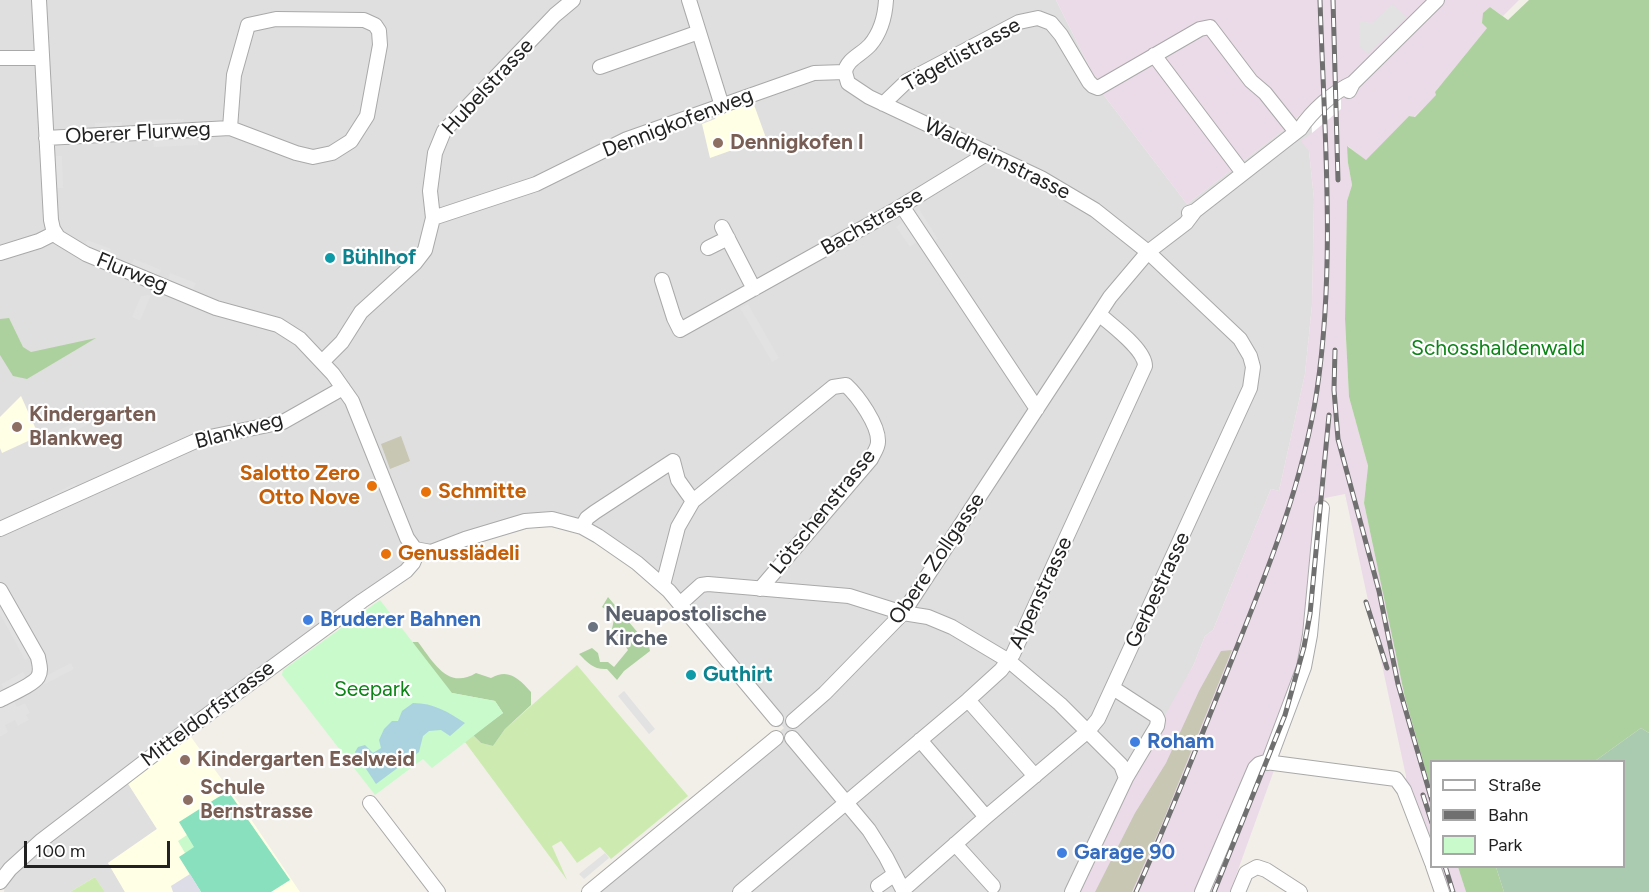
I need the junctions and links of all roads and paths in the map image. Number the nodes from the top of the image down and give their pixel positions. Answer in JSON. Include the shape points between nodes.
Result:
{"nodes":[{"id":1,"x":39,"y":0,"type":"edge"},
{"id":2,"x":573,"y":0,"type":"edge"},
{"id":3,"x":689,"y":0,"type":"edge"},
{"id":4,"x":886,"y":0,"type":"edge"},
{"id":5,"x":1437,"y":0,"type":"edge"},
{"id":6,"x":699,"y":32,"type":"junction"},
{"id":7,"x":1154,"y":55,"type":"junction"},
{"id":8,"x":0,"y":58,"type":"edge"},
{"id":9,"x":42,"y":58,"type":"junction"},
{"id":10,"x":600,"y":67,"type":"dead end"},
{"id":11,"x":844,"y":72,"type":"junction"},
{"id":12,"x":883,"y":104,"type":"junction"},
{"id":13,"x":722,"y":106,"type":"junction"},
{"id":14,"x":230,"y":128,"type":"junction"},
{"id":15,"x":1298,"y":131,"type":"junction"},
{"id":16,"x":46,"y":138,"type":"junction"},
{"id":17,"x":988,"y":153,"type":"junction"},
{"id":18,"x":1243,"y":173,"type":"junction"},
{"id":19,"x":902,"y":206,"type":"junction"},
{"id":20,"x":434,"y":218,"type":"junction"},
{"id":21,"x":55,"y":233,"type":"junction"},
{"id":22,"x":708,"y":248,"type":"dead end"},
{"id":23,"x":1148,"y":252,"type":"junction"},
{"id":24,"x":0,"y":254,"type":"edge"},
{"id":25,"x":662,"y":280,"type":"dead end"},
{"id":26,"x":754,"y":290,"type":"junction"},
{"id":27,"x":1099,"y":314,"type":"junction"},
{"id":28,"x":322,"y":362,"type":"junction"},
{"id":29,"x":343,"y":388,"type":"junction"},
{"id":30,"x":1037,"y":409,"type":"junction"},
{"id":31,"x":693,"y":501,"type":"junction"},
{"id":32,"x":1322,"y":508,"type":"dead end"},
{"id":33,"x":582,"y":527,"type":"junction"},
{"id":34,"x":0,"y":529,"type":"edge"},
{"id":35,"x":418,"y":551,"type":"junction"},
{"id":36,"x":663,"y":585,"type":"junction"},
{"id":37,"x":760,"y":589,"type":"junction"},
{"id":38,"x":0,"y":590,"type":"edge"},
{"id":39,"x":680,"y":604,"type":"junction"},
{"id":40,"x":903,"y":613,"type":"junction"},
{"id":41,"x":1009,"y":661,"type":"junction"},
{"id":42,"x":1113,"y":688,"type":"junction"},
{"id":43,"x":0,"y":700,"type":"edge"},
{"id":44,"x":968,"y":700,"type":"junction"},
{"id":45,"x":776,"y":719,"type":"junction"},
{"id":46,"x":794,"y":721,"type":"junction"},
{"id":47,"x":1088,"y":731,"type":"junction"},
{"id":48,"x":776,"y":738,"type":"junction"},
{"id":49,"x":792,"y":738,"type":"junction"},
{"id":50,"x":920,"y":740,"type":"junction"},
{"id":51,"x":1268,"y":763,"type":"junction"},
{"id":52,"x":1124,"y":773,"type":"junction"},
{"id":53,"x":1035,"y":776,"type":"junction"},
{"id":54,"x":370,"y":803,"type":"dead end"},
{"id":55,"x":847,"y":804,"type":"junction"},
{"id":56,"x":986,"y":817,"type":"junction"},
{"id":57,"x":954,"y":844,"type":"junction"},
{"id":58,"x":1430,"y":860,"type":"edge"},
{"id":59,"x":1433,"y":868,"type":"edge"},
{"id":60,"x":895,"y":874,"type":"junction"},
{"id":61,"x":0,"y":882,"type":"edge"},
{"id":62,"x":878,"y":886,"type":"dead end"},
{"id":63,"x":993,"y":886,"type":"dead end"},
{"id":64,"x":903,"y":891,"type":"edge"},
{"id":65,"x":438,"y":892,"type":"edge"},
{"id":66,"x":589,"y":892,"type":"edge"},
{"id":67,"x":740,"y":892,"type":"edge"},
{"id":68,"x":1072,"y":892,"type":"edge"},
{"id":69,"x":1202,"y":892,"type":"edge"},
{"id":70,"x":1238,"y":892,"type":"edge"},
{"id":71,"x":1300,"y":892,"type":"edge"},
{"id":72,"x":1442,"y":892,"type":"edge"}],
"edges":[{"from":1,"to":9,"type":"street","name":"Oberer Flurweg"},
{"from":2,"to":20,"type":"street","name":"Hubelstrasse","via":[[444,131],[435,153],[430,191]]},
{"from":3,"to":6,"type":"street"},
{"from":4,"to":11,"type":"street","via":[[878,33]]},
{"from":5,"to":15,"type":"street","name":"Obere Zollgasse","via":[[1353,83],[1306,119]]},
{"from":6,"to":10,"type":"street"},
{"from":6,"to":13,"type":"street"},
{"from":7,"to":12,"type":"street","name":"Tägetlistrasse","via":[[1098,88],[1051,22],[1028,19],[908,81]]},
{"from":7,"to":15,"type":"street","name":"Tägetlistrasse","via":[[1210,27],[1251,81]]},
{"from":7,"to":18,"type":"street"},
{"from":8,"to":9,"type":"street"},
{"from":9,"to":16,"type":"street","name":"Oberer Flurweg"},
{"from":11,"to":12,"type":"street","name":"Waldheimstrasse","via":[[850,85]]},
{"from":11,"to":13,"type":"street","name":"Dennigkofenweg","via":[[814,73]]},
{"from":12,"to":17,"type":"street","name":"Waldheimstrasse"},
{"from":13,"to":20,"type":"street","name":"Dennigkofenweg","via":[[627,139],[536,184]]},
{"from":14,"to":14,"type":"street","name":"Oberer Flurweg","via":[[234,75],[248,25],[276,19],[364,20],[375,25],[380,45],[368,116],[351,141],[332,153],[313,157]]},
{"from":14,"to":16,"type":"street","name":"Oberer Flurweg"},
{"from":15,"to":18,"type":"street","name":"Obere Zollgasse"},
{"from":16,"to":21,"type":"street","name":"Oberer Flurweg"},
{"from":17,"to":19,"type":"street","name":"Bachstrasse"},
{"from":17,"to":23,"type":"street","name":"Waldheimstrasse","via":[[1070,194]]},
{"from":18,"to":23,"type":"street","name":"Obere Zollgasse","via":[[1154,239]]},
{"from":19,"to":26,"type":"street","name":"Bachstrasse"},
{"from":19,"to":30,"type":"street"},
{"from":20,"to":28,"type":"street","name":"Hubelstrasse","via":[[420,258],[361,312],[342,342]]},
{"from":21,"to":24,"type":"street"},
{"from":21,"to":28,"type":"street","name":"Flurweg","via":[[86,254],[216,308],[269,321],[293,333]]},
{"from":22,"to":26,"type":"street","via":[[725,233]]},
{"from":23,"to":27,"type":"street","name":"Obere Zollgasse"},
{"from":23,"to":42,"type":"street","name":"Gerbestrasse","via":[[1240,339],[1250,356],[1253,378]]},
{"from":25,"to":26,"type":"street","name":"Bachstrasse","via":[[680,330]]},
{"from":27,"to":30,"type":"street","name":"Obere Zollgasse"},
{"from":27,"to":41,"type":"street","name":"Alpenstrasse","via":[[1143,356],[1144,371]]},
{"from":28,"to":29,"type":"street","name":"Flurweg"},
{"from":29,"to":34,"type":"street","name":"Blankweg","via":[[284,422],[200,439]]},
{"from":29,"to":35,"type":"street","name":"Flurweg","via":[[359,416],[409,542]]},
{"from":30,"to":40,"type":"street","name":"Obere Zollgasse"},
{"from":31,"to":33,"type":"street","via":[[678,480],[673,461],[595,512]]},
{"from":31,"to":36,"type":"street","via":[[678,527]]},
{"from":31,"to":37,"type":"street","name":"Lötschenstrasse","via":[[833,387],[846,385],[857,395],[879,444]]},
{"from":32,"to":51,"type":"street","via":[[1304,667]]},
{"from":33,"to":35,"type":"street","via":[[562,520],[538,519],[435,551]]},
{"from":33,"to":36,"type":"street"},
{"from":35,"to":61,"type":"street","name":"Mitteldorfstrasse","via":[[406,571],[42,840]]},
{"from":36,"to":39,"type":"street"},
{"from":37,"to":39,"type":"street","via":[[703,584]]},
{"from":37,"to":40,"type":"street","via":[[838,595]]},
{"from":38,"to":43,"type":"street","via":[[38,657],[40,668],[33,681]]},
{"from":39,"to":45,"type":"street"},
{"from":40,"to":41,"type":"street","via":[[928,617],[952,627]]},
{"from":40,"to":46,"type":"street","name":"Obere Zollgasse"},
{"from":41,"to":44,"type":"street","name":"Alpenstrasse"},
{"from":41,"to":47,"type":"street"},
{"from":42,"to":47,"type":"street","name":"Gerbestrasse"},
{"from":42,"to":52,"type":"street","via":[[1158,720],[1158,726]]},
{"from":44,"to":50,"type":"street","name":"Alpenstrasse"},
{"from":44,"to":53,"type":"street"},
{"from":45,"to":46,"type":"street","via":[[783,716]]},
{"from":45,"to":48,"type":"street","via":[[771,728]]},
{"from":46,"to":49,"type":"street"},
{"from":47,"to":52,"type":"street"},
{"from":47,"to":53,"type":"street","name":"Gerbestrasse"},
{"from":48,"to":49,"type":"street"},
{"from":48,"to":66,"type":"street"},
{"from":49,"to":55,"type":"street"},
{"from":50,"to":55,"type":"street","name":"Alpenstrasse"},
{"from":50,"to":56,"type":"street"},
{"from":51,"to":58,"type":"street","via":[[1396,779],[1404,790]]},
{"from":51,"to":69,"type":"street","via":[[1255,768]]},
{"from":52,"to":68,"type":"street"},
{"from":53,"to":56,"type":"street","name":"Gerbestrasse"},
{"from":54,"to":65,"type":"street"},
{"from":55,"to":60,"type":"street","via":[[873,836]]},
{"from":55,"to":67,"type":"street","name":"Alpenstrasse"},
{"from":56,"to":57,"type":"street","name":"Gerbestrasse"},
{"from":57,"to":63,"type":"street"},
{"from":57,"to":64,"type":"street","name":"Gerbestrasse"},
{"from":59,"to":72,"type":"street"},
{"from":60,"to":62,"type":"street"},
{"from":60,"to":64,"type":"street"},
{"from":70,"to":71,"type":"street","via":[[1246,873],[1257,867]]}]}
